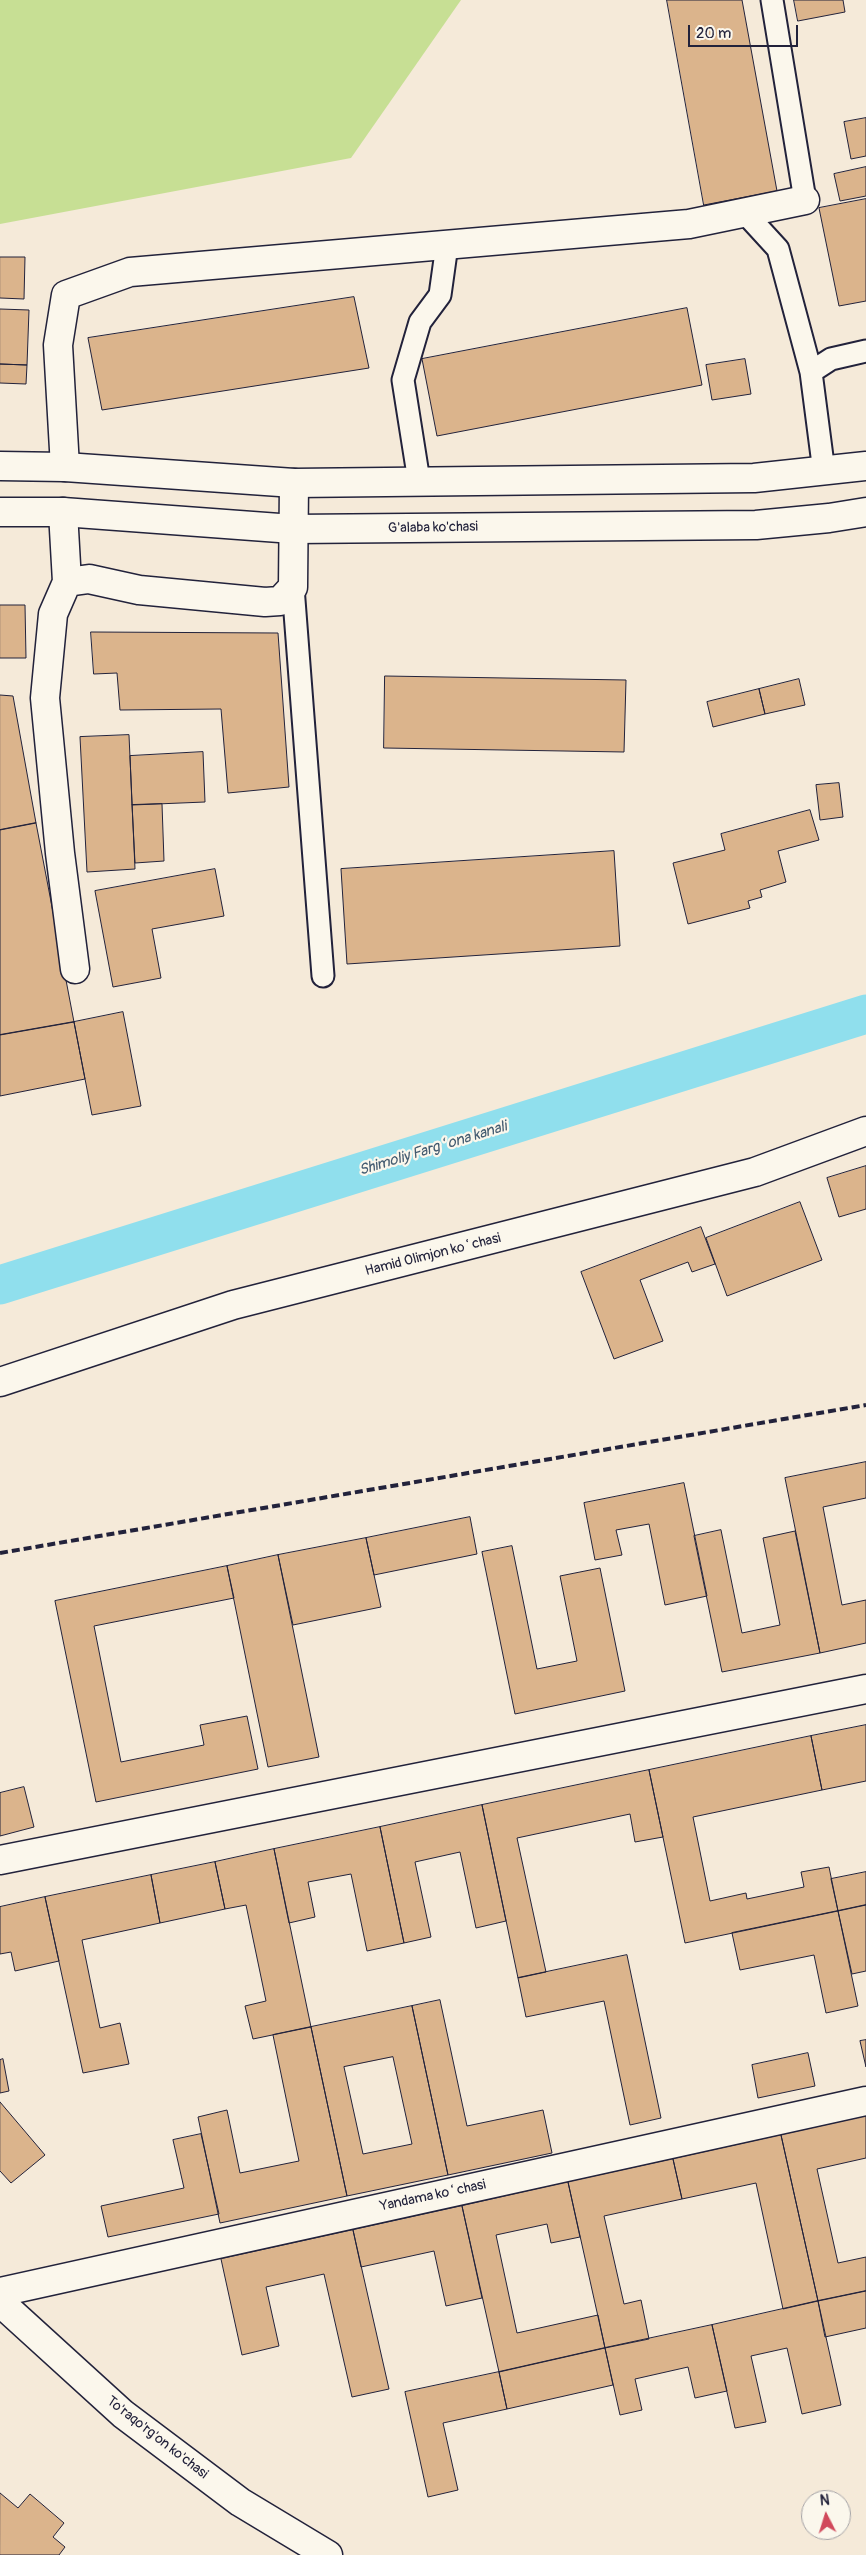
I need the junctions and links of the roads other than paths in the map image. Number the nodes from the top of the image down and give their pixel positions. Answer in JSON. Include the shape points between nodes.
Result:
{"nodes":[{"id":1,"x":772,"y":0,"type":"edge"},
{"id":2,"x":804,"y":200,"type":"joint"},
{"id":3,"x":745,"y":213,"type":"junction"},
{"id":4,"x":447,"y":245,"type":"junction"},
{"id":5,"x":866,"y":352,"type":"edge"},
{"id":6,"x":811,"y":372,"type":"junction"},
{"id":7,"x":0,"y":466,"type":"edge"},
{"id":8,"x":866,"y":466,"type":"edge"},
{"id":9,"x":65,"y":467,"type":"junction"},
{"id":10,"x":824,"y":472,"type":"junction"},
{"id":11,"x":419,"y":481,"type":"junction"},
{"id":12,"x":294,"y":483,"type":"junction"},
{"id":13,"x":0,"y":512,"type":"edge"},
{"id":14,"x":63,"y":512,"type":"junction"},
{"id":15,"x":866,"y":512,"type":"edge"},
{"id":16,"x":293,"y":529,"type":"junction"},
{"id":17,"x":67,"y":582,"type":"junction"},
{"id":18,"x":293,"y":587,"type":"junction"},
{"id":19,"x":75,"y":969,"type":"dead end"},
{"id":20,"x":323,"y":976,"type":"dead end"},
{"id":21,"x":866,"y":1131,"type":"edge"},
{"id":22,"x":0,"y":1382,"type":"edge"},
{"id":23,"x":866,"y":1689,"type":"edge"},
{"id":24,"x":0,"y":1860,"type":"edge"},
{"id":25,"x":866,"y":2101,"type":"edge"},
{"id":26,"x":0,"y":2292,"type":"edge"},
{"id":27,"x":0,"y":2302,"type":"edge"},
{"id":28,"x":328,"y":2555,"type":"edge"}],
"edges":[{"from":1,"to":2,"type":"lane"},
{"from":2,"to":3,"type":"street"},
{"from":3,"to":4,"type":"street","via":[[688,224]]},
{"from":3,"to":6,"type":"lane","via":[[778,249]]},
{"from":4,"to":9,"type":"street","via":[[130,272],[66,295],[58,345]]},
{"from":4,"to":11,"type":"lane","via":[[440,295],[420,322],[403,380]]},
{"from":5,"to":6,"type":"lane","via":[[831,359]]},
{"from":6,"to":10,"type":"lane"},
{"from":7,"to":9,"type":"street"},
{"from":8,"to":10,"type":"street"},
{"from":9,"to":12,"type":"street"},
{"from":10,"to":11,"type":"street","via":[[754,478]]},
{"from":11,"to":12,"type":"street"},
{"from":12,"to":16,"type":"street"},
{"from":13,"to":14,"type":"street","name":"G'alaba ko'chasi"},
{"from":14,"to":16,"type":"street","name":"G'alaba ko'chasi"},
{"from":14,"to":17,"type":"street"},
{"from":15,"to":16,"type":"street","name":"G'alaba ko'chasi","via":[[756,525]]},
{"from":16,"to":18,"type":"street"},
{"from":17,"to":18,"type":"street","via":[[89,579],[139,590],[265,602],[280,601]]},
{"from":17,"to":19,"type":"street","via":[[53,614],[45,698]]},
{"from":18,"to":20,"type":"lane"},
{"from":21,"to":22,"type":"street","name":"Hamid Olimjon koʻchasi","via":[[755,1172],[233,1305]]},
{"from":23,"to":24,"type":"street"},
{"from":25,"to":26,"type":"street","name":"Yandama koʻchasi"},
{"from":27,"to":28,"type":"street","name":"To'raqo'rg'on ko'chasi","via":[[122,2414],[240,2502]]}]}
